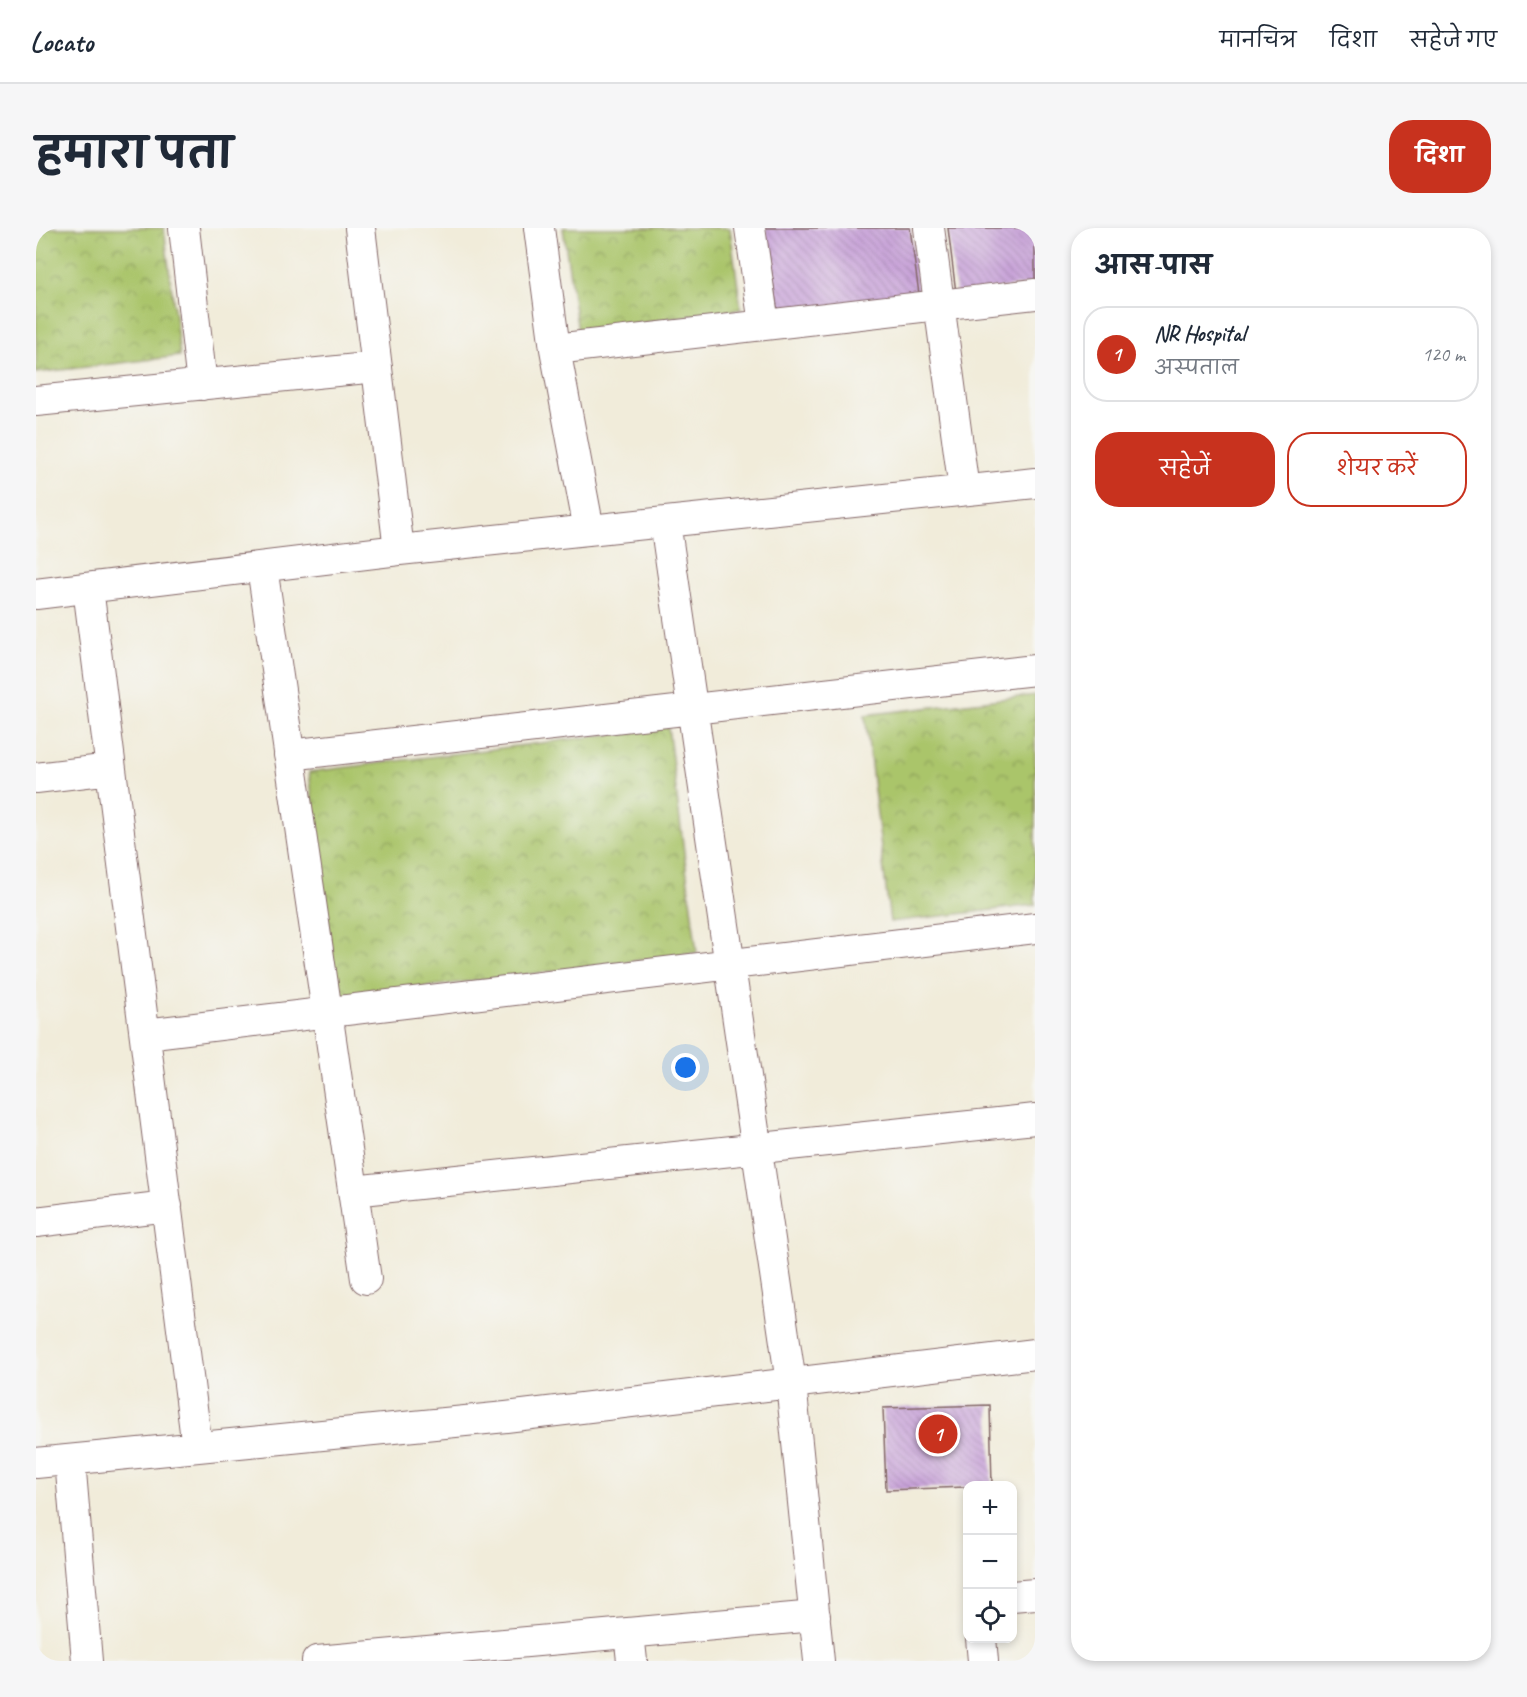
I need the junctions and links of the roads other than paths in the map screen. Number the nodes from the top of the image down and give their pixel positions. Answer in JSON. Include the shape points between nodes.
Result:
{"nodes":[{"id":1,"x":184,"y":228,"type":"edge"},
{"id":2,"x":360,"y":228,"type":"edge"},
{"id":3,"x":538,"y":228,"type":"edge"},
{"id":4,"x":750,"y":228,"type":"edge"},
{"id":5,"x":929,"y":228,"type":"edge"},
{"id":6,"x":1035,"y":294,"type":"edge"},
{"id":7,"x":939,"y":303,"type":"junction"},
{"id":8,"x":764,"y":324,"type":"junction"},
{"id":9,"x":555,"y":349,"type":"junction"},
{"id":10,"x":377,"y":367,"type":"junction"},
{"id":11,"x":202,"y":385,"type":"junction"},
{"id":12,"x":36,"y":401,"type":"edge"},
{"id":13,"x":1035,"y":483,"type":"edge"},
{"id":14,"x":964,"y":490,"type":"junction"},
{"id":15,"x":665,"y":522,"type":"junction"},
{"id":16,"x":589,"y":530,"type":"junction"},
{"id":17,"x":399,"y":550,"type":"junction"},
{"id":18,"x":261,"y":567,"type":"junction"},
{"id":19,"x":88,"y":588,"type":"junction"},
{"id":20,"x":36,"y":594,"type":"edge"},
{"id":21,"x":1035,"y":670,"type":"edge"},
{"id":22,"x":692,"y":709,"type":"junction"},
{"id":23,"x":289,"y":755,"type":"junction"},
{"id":24,"x":111,"y":769,"type":"junction"},
{"id":25,"x":36,"y":778,"type":"edge"},
{"id":26,"x":1035,"y":928,"type":"edge"},
{"id":27,"x":728,"y":966,"type":"junction"},
{"id":28,"x":327,"y":1013,"type":"junction"},
{"id":29,"x":145,"y":1034,"type":"junction"},
{"id":30,"x":1035,"y":1119,"type":"edge"},
{"id":31,"x":756,"y":1148,"type":"junction"},
{"id":32,"x":353,"y":1191,"type":"junction"},
{"id":33,"x":166,"y":1206,"type":"junction"},
{"id":34,"x":36,"y":1222,"type":"edge"},
{"id":35,"x":366,"y":1279,"type":"dead end"},
{"id":36,"x":1035,"y":1354,"type":"edge"},
{"id":37,"x":791,"y":1383,"type":"junction"},
{"id":38,"x":197,"y":1448,"type":"junction"},
{"id":39,"x":70,"y":1460,"type":"junction"},
{"id":40,"x":36,"y":1463,"type":"edge"},
{"id":41,"x":1035,"y":1594,"type":"edge"},
{"id":42,"x":1017,"y":1596,"type":"edge"},
{"id":43,"x":815,"y":1616,"type":"junction"},
{"id":44,"x":981,"y":1643,"type":"edge"},
{"id":45,"x":631,"y":1647,"type":"edge"},
{"id":46,"x":87,"y":1661,"type":"edge"},
{"id":47,"x":317,"y":1661,"type":"edge"},
{"id":48,"x":819,"y":1661,"type":"edge"},
{"id":49,"x":983,"y":1661,"type":"edge"}],
"edges":[{"from":1,"to":11,"type":"street"},
{"from":2,"to":10,"type":"street"},
{"from":3,"to":9,"type":"street"},
{"from":4,"to":8,"type":"street"},
{"from":5,"to":7,"type":"street"},
{"from":6,"to":7,"type":"street"},
{"from":7,"to":8,"type":"street"},
{"from":7,"to":14,"type":"street"},
{"from":8,"to":9,"type":"street"},
{"from":9,"to":16,"type":"street"},
{"from":10,"to":11,"type":"street"},
{"from":10,"to":17,"type":"street"},
{"from":11,"to":12,"type":"street"},
{"from":13,"to":14,"type":"street"},
{"from":14,"to":15,"type":"street"},
{"from":15,"to":16,"type":"street"},
{"from":15,"to":22,"type":"street"},
{"from":16,"to":17,"type":"street"},
{"from":17,"to":18,"type":"street"},
{"from":18,"to":19,"type":"street"},
{"from":18,"to":23,"type":"street"},
{"from":19,"to":20,"type":"street"},
{"from":19,"to":24,"type":"street"},
{"from":21,"to":22,"type":"street"},
{"from":22,"to":23,"type":"street"},
{"from":22,"to":27,"type":"street"},
{"from":23,"to":28,"type":"street"},
{"from":24,"to":25,"type":"street"},
{"from":24,"to":29,"type":"street"},
{"from":26,"to":27,"type":"street"},
{"from":27,"to":28,"type":"street"},
{"from":27,"to":31,"type":"street"},
{"from":28,"to":29,"type":"street"},
{"from":28,"to":32,"type":"street"},
{"from":29,"to":33,"type":"street"},
{"from":30,"to":31,"type":"street"},
{"from":31,"to":32,"type":"street"},
{"from":31,"to":37,"type":"street"},
{"from":32,"to":35,"type":"street"},
{"from":33,"to":34,"type":"street"},
{"from":33,"to":38,"type":"street"},
{"from":36,"to":37,"type":"street"},
{"from":37,"to":38,"type":"street"},
{"from":37,"to":43,"type":"street"},
{"from":38,"to":39,"type":"street"},
{"from":39,"to":40,"type":"street"},
{"from":39,"to":46,"type":"street"},
{"from":41,"to":42,"type":"street"},
{"from":43,"to":45,"type":"street"},
{"from":43,"to":48,"type":"street"},
{"from":44,"to":49,"type":"street"},
{"from":45,"to":47,"type":"street"}]}
